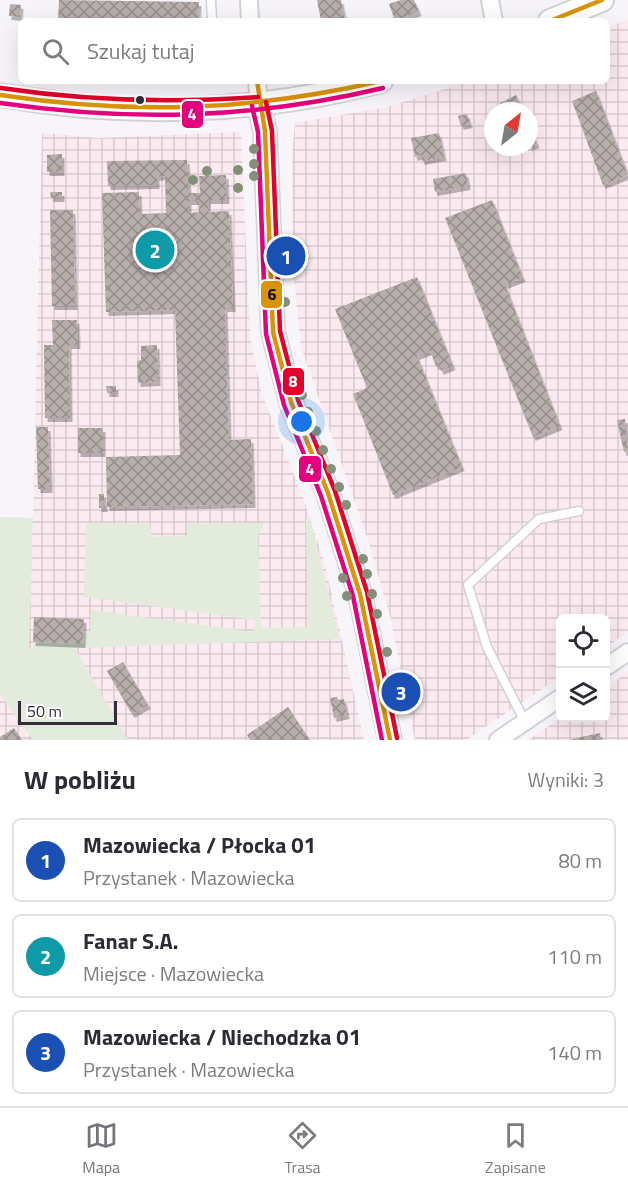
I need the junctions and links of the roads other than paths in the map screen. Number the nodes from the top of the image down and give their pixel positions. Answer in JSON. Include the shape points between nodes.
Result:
{"nodes":[{"id":1,"x":211,"y":0,"type":"edge"},
{"id":2,"x":249,"y":0,"type":"edge"},
{"id":3,"x":490,"y":0,"type":"edge"},
{"id":4,"x":602,"y":0,"type":"edge"},
{"id":5,"x":212,"y":18,"type":"edge"},
{"id":6,"x":250,"y":18,"type":"edge"},
{"id":7,"x":493,"y":18,"type":"edge"},
{"id":8,"x":557,"y":18,"type":"edge"},
{"id":9,"x":257,"y":84,"type":"edge"},
{"id":10,"x":368,"y":84,"type":"edge"},
{"id":11,"x":0,"y":95,"type":"edge"},
{"id":12,"x":260,"y":104,"type":"junction"},
{"id":13,"x":579,"y":511,"type":"dead end"},
{"id":14,"x":628,"y":652,"type":"edge"},
{"id":15,"x":610,"y":664,"type":"edge"},
{"id":16,"x":556,"y":701,"type":"edge"},
{"id":17,"x":525,"y":722,"type":"junction"},
{"id":18,"x":390,"y":740,"type":"edge"},
{"id":19,"x":498,"y":740,"type":"edge"}],
"edges":[{"from":1,"to":5,"type":"lane"},
{"from":2,"to":6,"type":"street"},
{"from":3,"to":7,"type":"street"},
{"from":4,"to":8,"type":"street"},
{"from":9,"to":12,"type":"street"},
{"from":10,"to":12,"type":"street"},
{"from":11,"to":12,"type":"street","via":[[79,107],[126,109]]},
{"from":12,"to":18,"type":"street","via":[[265,132],[273,332],[291,402],[328,493],[360,594]]},
{"from":13,"to":17,"type":"lane","via":[[539,519],[468,585],[487,647]]},
{"from":14,"to":15,"type":"street"},
{"from":16,"to":17,"type":"street"},
{"from":17,"to":19,"type":"street"}]}
